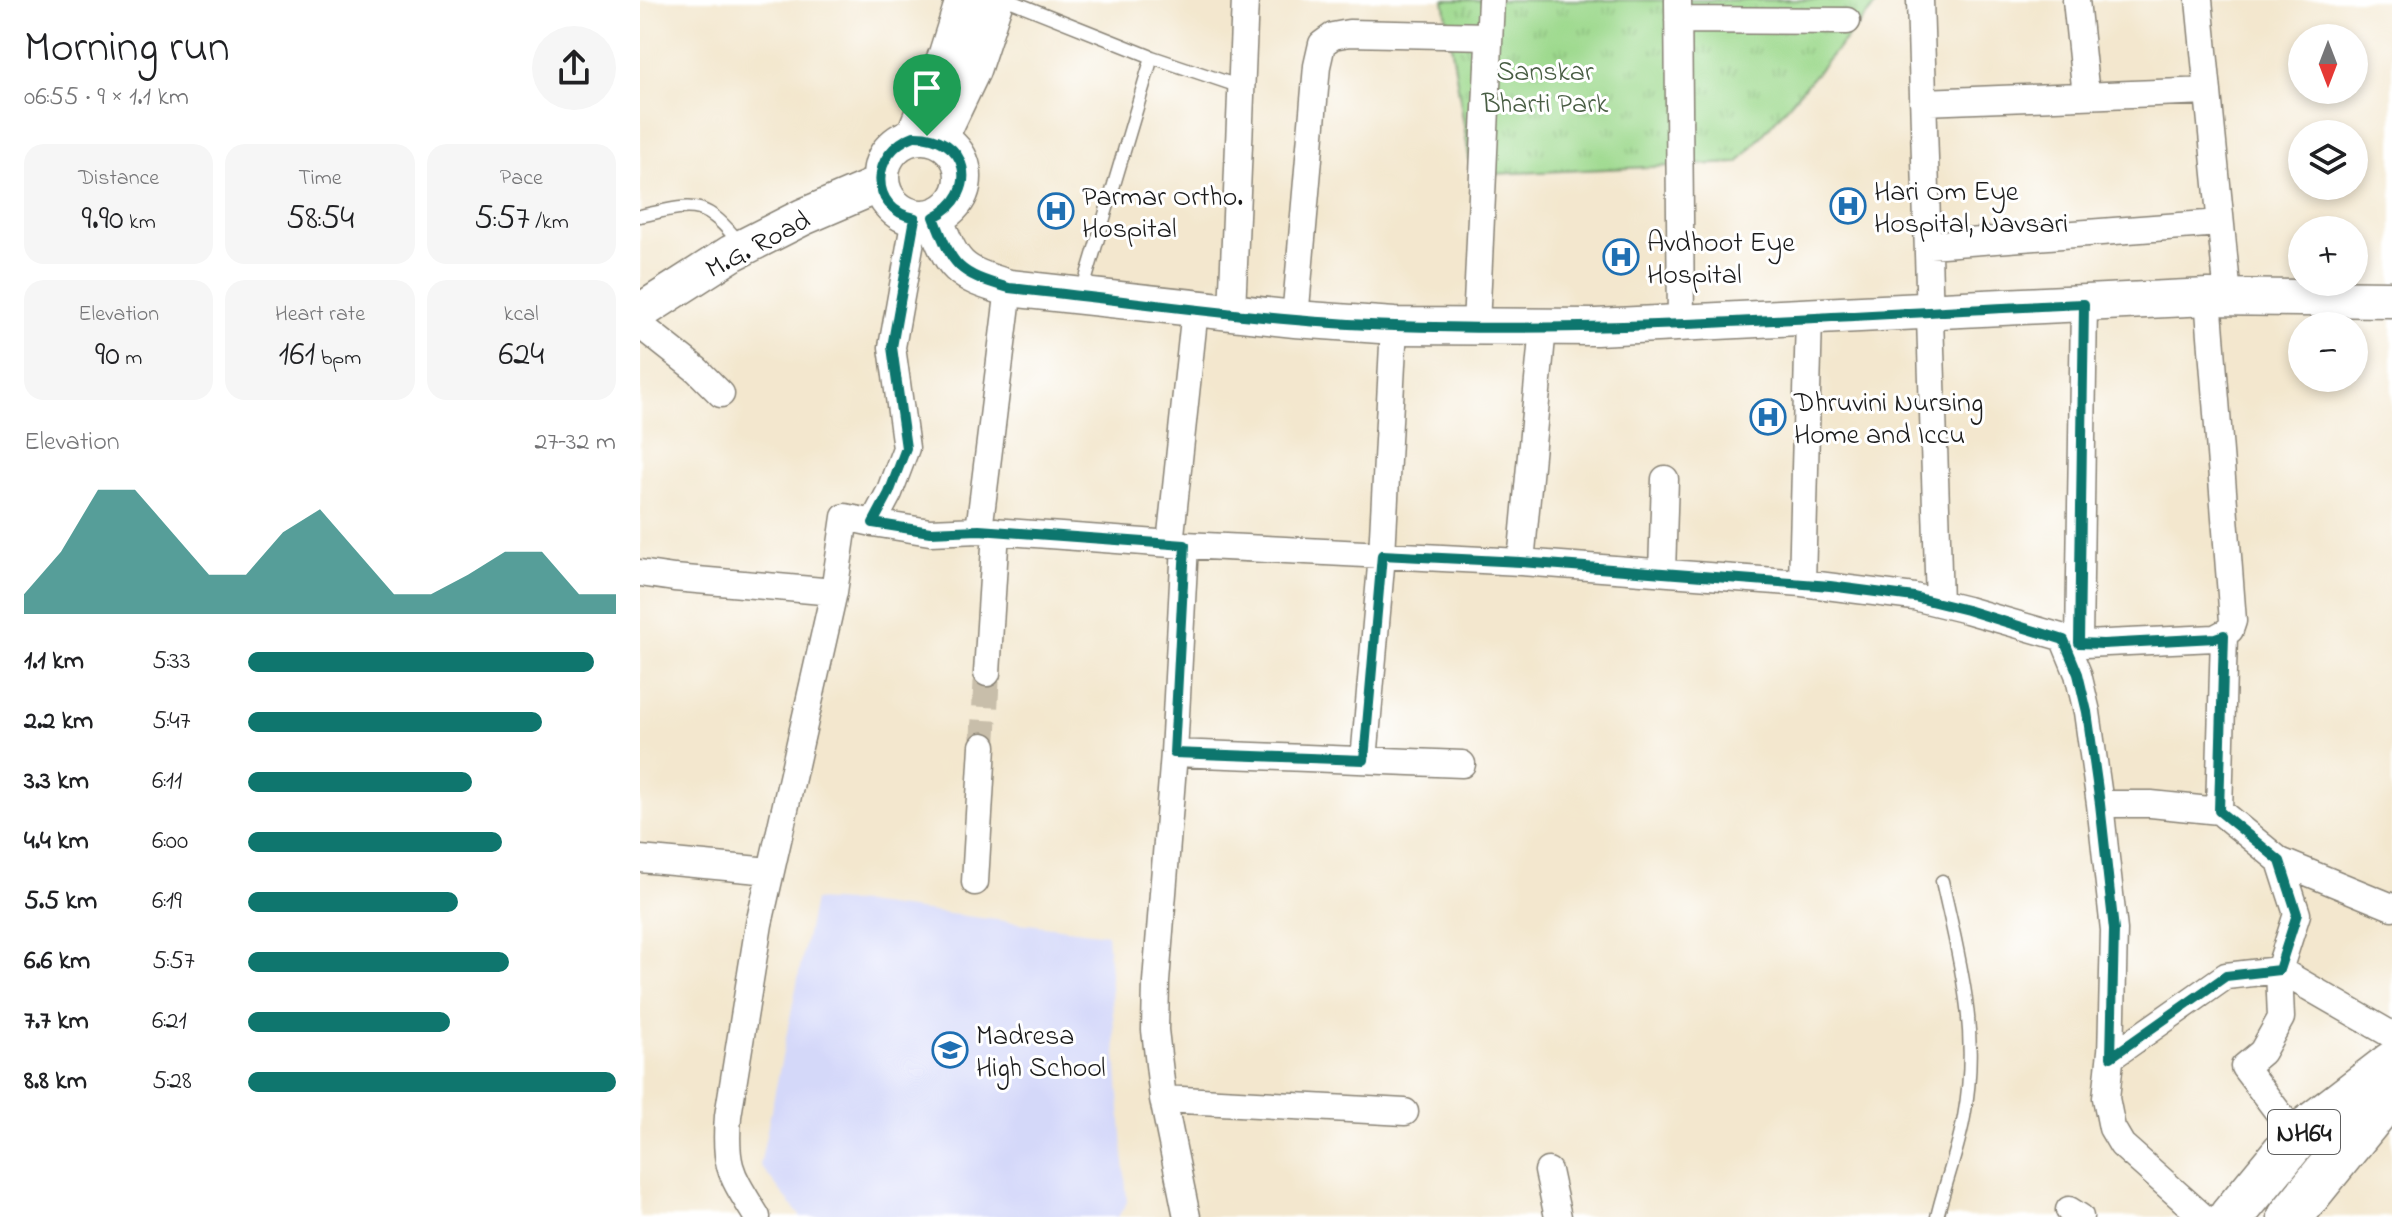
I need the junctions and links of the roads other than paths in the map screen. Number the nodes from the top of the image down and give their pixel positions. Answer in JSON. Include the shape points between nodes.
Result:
{"nodes":[{"id":1,"x":964,"y":0,"type":"edge"},
{"id":2,"x":995,"y":0,"type":"edge"},
{"id":3,"x":1009,"y":0,"type":"edge"},
{"id":4,"x":1245,"y":0,"type":"edge"},
{"id":5,"x":1491,"y":0,"type":"edge"},
{"id":6,"x":1920,"y":0,"type":"edge"},
{"id":7,"x":2076,"y":0,"type":"edge"},
{"id":8,"x":2199,"y":0,"type":"edge"},
{"id":9,"x":1678,"y":10,"type":"edge"},
{"id":10,"x":1847,"y":21,"type":"dead end"},
{"id":11,"x":1489,"y":36,"type":"junction"},
{"id":12,"x":1152,"y":57,"type":"junction"},
{"id":13,"x":1241,"y":87,"type":"junction"},
{"id":14,"x":2208,"y":91,"type":"junction"},
{"id":15,"x":2086,"y":96,"type":"junction"},
{"id":16,"x":1923,"y":102,"type":"junction"},
{"id":17,"x":926,"y":138,"type":"junction"},
{"id":18,"x":880,"y":177,"type":"junction"},
{"id":19,"x":640,"y":216,"type":"edge"},
{"id":20,"x":924,"y":218,"type":"junction"},
{"id":21,"x":2220,"y":223,"type":"junction"},
{"id":22,"x":737,"y":240,"type":"junction"},
{"id":23,"x":1929,"y":245,"type":"junction"},
{"id":24,"x":640,"y":288,"type":"edge"},
{"id":25,"x":1009,"y":288,"type":"junction"},
{"id":26,"x":1081,"y":295,"type":"junction"},
{"id":27,"x":2218,"y":297,"type":"junction"},
{"id":28,"x":2392,"y":299,"type":"edge"},
{"id":29,"x":2084,"y":304,"type":"junction"},
{"id":30,"x":1195,"y":309,"type":"junction"},
{"id":31,"x":1930,"y":311,"type":"junction"},
{"id":32,"x":640,"y":312,"type":"edge"},
{"id":33,"x":1232,"y":312,"type":"junction"},
{"id":34,"x":1809,"y":317,"type":"junction"},
{"id":35,"x":1295,"y":319,"type":"junction"},
{"id":36,"x":1681,"y":323,"type":"junction"},
{"id":37,"x":640,"y":325,"type":"edge"},
{"id":38,"x":1394,"y":326,"type":"junction"},
{"id":39,"x":1476,"y":326,"type":"junction"},
{"id":40,"x":1543,"y":327,"type":"junction"},
{"id":41,"x":721,"y":394,"type":"dead end"},
{"id":42,"x":1665,"y":479,"type":"dead end"},
{"id":43,"x":873,"y":523,"type":"junction"},
{"id":44,"x":988,"y":531,"type":"junction"},
{"id":45,"x":1178,"y":544,"type":"junction"},
{"id":46,"x":1382,"y":555,"type":"junction"},
{"id":47,"x":1521,"y":562,"type":"junction"},
{"id":48,"x":1662,"y":572,"type":"junction"},
{"id":49,"x":640,"y":573,"type":"edge"},
{"id":50,"x":1802,"y":583,"type":"junction"},
{"id":51,"x":834,"y":592,"type":"junction"},
{"id":52,"x":1939,"y":603,"type":"junction"},
{"id":53,"x":2224,"y":635,"type":"junction"},
{"id":54,"x":2071,"y":641,"type":"junction"},
{"id":55,"x":987,"y":673,"type":"tunnel mouth"},
{"id":56,"x":983,"y":746,"type":"tunnel mouth"},
{"id":57,"x":1174,"y":753,"type":"junction"},
{"id":58,"x":1364,"y":760,"type":"junction"},
{"id":59,"x":1462,"y":764,"type":"dead end"},
{"id":60,"x":2100,"y":804,"type":"junction"},
{"id":61,"x":2219,"y":811,"type":"junction"},
{"id":62,"x":640,"y":859,"type":"edge"},
{"id":63,"x":2280,"y":861,"type":"junction"},
{"id":64,"x":770,"y":871,"type":"junction"},
{"id":65,"x":1942,"y":881,"type":"dead end"},
{"id":66,"x":975,"y":882,"type":"dead end"},
{"id":67,"x":2392,"y":907,"type":"edge"},
{"id":68,"x":2279,"y":970,"type":"junction"},
{"id":69,"x":2392,"y":1035,"type":"edge"},
{"id":70,"x":2111,"y":1057,"type":"junction"},
{"id":71,"x":2392,"y":1064,"type":"edge"},
{"id":72,"x":2392,"y":1091,"type":"edge"},
{"id":73,"x":1163,"y":1099,"type":"junction"},
{"id":74,"x":1405,"y":1112,"type":"dead end"},
{"id":75,"x":2297,"y":1137,"type":"junction"},
{"id":76,"x":1548,"y":1171,"type":"dead end"},
{"id":77,"x":757,"y":1217,"type":"edge"},
{"id":78,"x":1187,"y":1217,"type":"edge"},
{"id":79,"x":1558,"y":1217,"type":"edge"},
{"id":80,"x":1937,"y":1217,"type":"edge"},
{"id":81,"x":2203,"y":1217,"type":"edge"},
{"id":82,"x":2231,"y":1217,"type":"edge"},
{"id":83,"x":2290,"y":1217,"type":"edge"}],
"edges":[{"from":1,"to":17,"type":"main road"},
{"from":2,"to":17,"type":"main road","via":[[972,70]]},
{"from":3,"to":12,"type":"lane"},
{"from":4,"to":13,"type":"street"},
{"from":5,"to":11,"type":"street"},
{"from":6,"to":16,"type":"street"},
{"from":7,"to":15,"type":"street"},
{"from":8,"to":14,"type":"street"},
{"from":9,"to":10,"type":"street"},
{"from":9,"to":36,"type":"street"},
{"from":11,"to":35,"type":"street","via":[[1349,33],[1322,44]]},
{"from":11,"to":39,"type":"street"},
{"from":12,"to":13,"type":"lane"},
{"from":12,"to":26,"type":"lane"},
{"from":13,"to":33,"type":"street"},
{"from":14,"to":15,"type":"street"},
{"from":14,"to":21,"type":"street"},
{"from":15,"to":16,"type":"street"},
{"from":16,"to":23,"type":"street"},
{"from":17,"to":18,"type":"main road","via":[[902,141],[892,149]]},
{"from":17,"to":20,"type":"main road","via":[[951,148],[964,173],[956,200],[946,211]]},
{"from":18,"to":20,"type":"main road","via":[[894,208]]},
{"from":18,"to":22,"type":"main road","name":"M.G. Road","via":[[803,217]]},
{"from":19,"to":22,"type":"lane","via":[[687,206],[702,209]]},
{"from":20,"to":25,"type":"main road","via":[[961,270]]},
{"from":20,"to":43,"type":"street","via":[[892,347],[906,448]]},
{"from":21,"to":23,"type":"street"},
{"from":21,"to":27,"type":"street"},
{"from":22,"to":24,"type":"main road","name":"M.G. Road"},
{"from":22,"to":32,"type":"main road","name":"M.G. Road"},
{"from":23,"to":31,"type":"street"},
{"from":25,"to":26,"type":"main road"},
{"from":25,"to":44,"type":"street"},
{"from":26,"to":30,"type":"main road"},
{"from":27,"to":28,"type":"main road"},
{"from":27,"to":29,"type":"main road"},
{"from":27,"to":53,"type":"street","via":[[2233,621]]},
{"from":29,"to":31,"type":"main road"},
{"from":29,"to":54,"type":"street"},
{"from":30,"to":33,"type":"main road"},
{"from":30,"to":45,"type":"street"},
{"from":31,"to":34,"type":"main road"},
{"from":31,"to":52,"type":"street"},
{"from":33,"to":35,"type":"main road"},
{"from":34,"to":36,"type":"main road"},
{"from":34,"to":50,"type":"street"},
{"from":35,"to":38,"type":"main road"},
{"from":36,"to":40,"type":"main road"},
{"from":37,"to":41,"type":"street"},
{"from":38,"to":39,"type":"main road"},
{"from":38,"to":46,"type":"street"},
{"from":39,"to":40,"type":"main road"},
{"from":40,"to":47,"type":"street"},
{"from":42,"to":48,"type":"street"},
{"from":43,"to":44,"type":"street","via":[[930,532]]},
{"from":43,"to":51,"type":"street","via":[[845,517]]},
{"from":44,"to":45,"type":"street"},
{"from":44,"to":55,"type":"street"},
{"from":45,"to":46,"type":"street"},
{"from":45,"to":57,"type":"street"},
{"from":46,"to":47,"type":"street"},
{"from":46,"to":58,"type":"street"},
{"from":47,"to":48,"type":"street"},
{"from":48,"to":50,"type":"street"},
{"from":49,"to":51,"type":"street"},
{"from":50,"to":52,"type":"street"},
{"from":51,"to":64,"type":"street"},
{"from":52,"to":54,"type":"street"},
{"from":53,"to":54,"type":"street","via":[[2103,644]]},
{"from":53,"to":61,"type":"street"},
{"from":54,"to":60,"type":"street"},
{"from":56,"to":66,"type":"street"},
{"from":57,"to":58,"type":"street"},
{"from":57,"to":73,"type":"street","via":[[1156,982]]},
{"from":58,"to":59,"type":"street"},
{"from":60,"to":61,"type":"street"},
{"from":60,"to":70,"type":"street","via":[[2114,930]]},
{"from":61,"to":63,"type":"street"},
{"from":62,"to":64,"type":"street"},
{"from":63,"to":67,"type":"street"},
{"from":63,"to":68,"type":"street","via":[[2297,914]]},
{"from":64,"to":77,"type":"street","via":[[726,1146],[734,1179]]},
{"from":65,"to":80,"type":"lane","via":[[1967,991],[1970,1063],[1964,1117]]},
{"from":68,"to":69,"type":"street"},
{"from":68,"to":70,"type":"street","via":[[2226,976]]},
{"from":68,"to":75,"type":"street","via":[[2281,1018],[2262,1052],[2244,1067]]},
{"from":70,"to":81,"type":"street","via":[[2106,1098],[2112,1128],[2122,1145]]},
{"from":71,"to":75,"type":"highway","number":"NH64"},
{"from":72,"to":83,"type":"highway","number":"NH64"},
{"from":73,"to":74,"type":"street"},
{"from":73,"to":78,"type":"street"},
{"from":75,"to":82,"type":"highway","number":"NH64"},
{"from":76,"to":79,"type":"street"}]}
